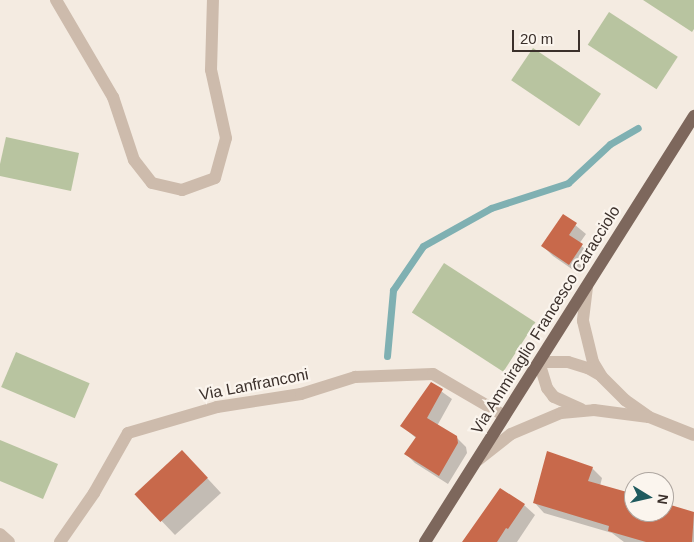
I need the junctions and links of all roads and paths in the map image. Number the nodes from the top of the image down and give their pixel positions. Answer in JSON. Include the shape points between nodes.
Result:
{"nodes":[{"id":1,"x":56,"y":0,"type":"edge"},
{"id":2,"x":213,"y":0,"type":"edge"},
{"id":3,"x":694,"y":116,"type":"edge"},
{"id":4,"x":587,"y":287,"type":"junction"},
{"id":5,"x":539,"y":362,"type":"junction"},
{"id":6,"x":602,"y":377,"type":"junction"},
{"id":7,"x":584,"y":410,"type":"junction"},
{"id":8,"x":505,"y":416,"type":"junction"},
{"id":9,"x":650,"y":417,"type":"junction"},
{"id":10,"x":694,"y":435,"type":"edge"},
{"id":11,"x":476,"y":462,"type":"junction"},
{"id":12,"x":0,"y":534,"type":"edge"},
{"id":13,"x":9,"y":542,"type":"edge"},
{"id":14,"x":60,"y":542,"type":"edge"},
{"id":15,"x":425,"y":542,"type":"edge"}],
"edges":[{"from":1,"to":2,"type":"street","via":[[113,97],[134,160],[152,183],[182,190],[215,178],[226,138],[211,70]]},
{"from":3,"to":4,"type":"main road","name":"Via Ammiraglio Francesco Caracciolo"},
{"from":4,"to":5,"type":"main road","name":"Via Ammiraglio Francesco Caracciolo"},
{"from":4,"to":6,"type":"street","via":[[583,321],[593,362]]},
{"from":5,"to":6,"type":"street","via":[[573,363]]},
{"from":5,"to":7,"type":"street","via":[[547,388],[554,397]]},
{"from":5,"to":8,"type":"main road","name":"Via Ammiraglio Francesco Caracciolo"},
{"from":6,"to":9,"type":"street","via":[[624,400]]},
{"from":7,"to":9,"type":"street"},
{"from":7,"to":11,"type":"street","via":[[561,413],[525,427]]},
{"from":8,"to":11,"type":"main road","name":"Via Ammiraglio Francesco Caracciolo"},
{"from":8,"to":14,"type":"street","name":"Via Lanfranconi","via":[[433,374],[356,377],[301,394],[217,407],[128,433]]},
{"from":9,"to":10,"type":"street"},
{"from":11,"to":15,"type":"main road","name":"Via Ammiraglio Francesco Caracciolo"},
{"from":12,"to":13,"type":"street"}]}
